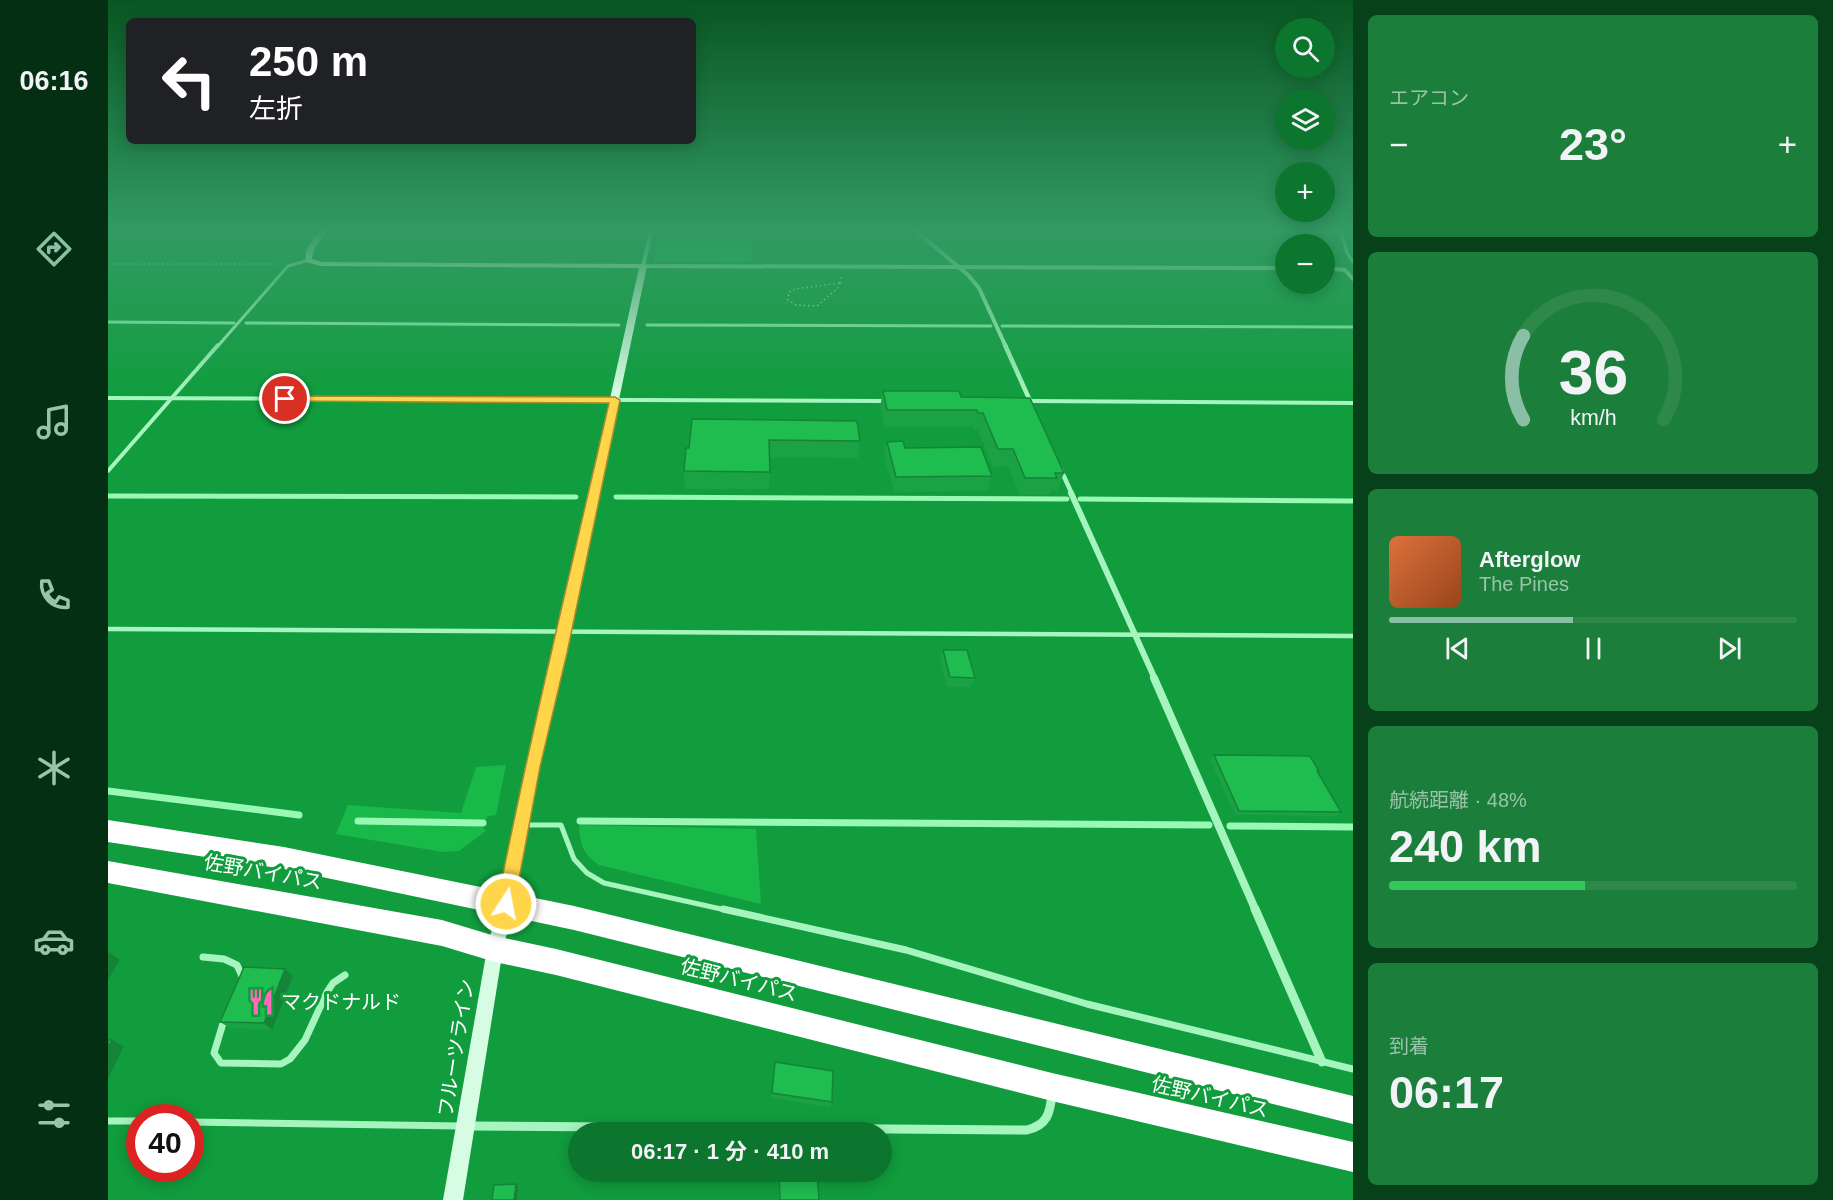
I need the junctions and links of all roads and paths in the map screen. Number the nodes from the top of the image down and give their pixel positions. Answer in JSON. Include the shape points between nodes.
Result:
{"nodes":[{"id":1,"x":275,"y":284,"type":"edge"},
{"id":2,"x":639,"y":284,"type":"edge"},
{"id":3,"x":832,"y":284,"type":"edge"},
{"id":4,"x":840,"y":284,"type":"edge"},
{"id":5,"x":975,"y":284,"type":"edge"},
{"id":6,"x":108,"y":398,"type":"edge"},
{"id":7,"x":171,"y":398,"type":"junction"},
{"id":8,"x":615,"y":400,"type":"junction"},
{"id":9,"x":888,"y":401,"type":"edge"},
{"id":10,"x":1018,"y":401,"type":"edge"},
{"id":11,"x":1030,"y":401,"type":"junction"},
{"id":12,"x":1353,"y":403,"type":"edge"},
{"id":13,"x":1035,"y":412,"type":"edge"},
{"id":14,"x":1059,"y":465,"type":"edge"},
{"id":15,"x":108,"y":471,"type":"edge"},
{"id":16,"x":108,"y":629,"type":"edge"},
{"id":17,"x":564,"y":633,"type":"junction"},
{"id":18,"x":1136,"y":636,"type":"junction"},
{"id":19,"x":1353,"y":636,"type":"edge"},
{"id":20,"x":521,"y":825,"type":"junction"},
{"id":21,"x":108,"y":831,"type":"edge"},
{"id":22,"x":108,"y":872,"type":"edge"},
{"id":23,"x":506,"y":904,"type":"junction"},
{"id":24,"x":495,"y":949,"type":"junction"},
{"id":25,"x":203,"y":957,"type":"dead end"},
{"id":26,"x":345,"y":975,"type":"dead end"},
{"id":27,"x":238,"y":984,"type":"edge"},
{"id":28,"x":226,"y":1015,"type":"edge"},
{"id":29,"x":1322,"y":1062,"type":"junction"},
{"id":30,"x":1353,"y":1069,"type":"edge"},
{"id":31,"x":1052,"y":1088,"type":"junction"},
{"id":32,"x":1353,"y":1110,"type":"edge"},
{"id":33,"x":108,"y":1121,"type":"edge"},
{"id":34,"x":126,"y":1121,"type":"edge"},
{"id":35,"x":204,"y":1122,"type":"edge"},
{"id":36,"x":466,"y":1126,"type":"junction"},
{"id":37,"x":1353,"y":1157,"type":"edge"},
{"id":38,"x":453,"y":1200,"type":"edge"}],
"edges":[{"from":1,"to":7,"type":"lane"},
{"from":2,"to":8,"type":"street","name":"フルーツライン"},
{"from":3,"to":4,"type":"path","via":[[795,289],[789,292],[788,300],[796,305],[817,306]]},
{"from":5,"to":11,"type":"street"},
{"from":6,"to":7,"type":"lane"},
{"from":7,"to":8,"type":"lane"},
{"from":7,"to":15,"type":"lane"},
{"from":8,"to":9,"type":"lane"},
{"from":8,"to":17,"type":"street","name":"フルーツライン"},
{"from":10,"to":11,"type":"lane"},
{"from":11,"to":12,"type":"lane"},
{"from":11,"to":13,"type":"street"},
{"from":14,"to":18,"type":"street"},
{"from":16,"to":17,"type":"lane"},
{"from":17,"to":18,"type":"lane"},
{"from":17,"to":20,"type":"street","name":"フルーツライン"},
{"from":18,"to":19,"type":"lane"},
{"from":18,"to":29,"type":"street"},
{"from":20,"to":23,"type":"street","name":"フルーツライン"},
{"from":20,"to":29,"type":"lane","via":[[561,825],[580,866],[590,877],[604,883],[906,950],[1087,1004]]},
{"from":21,"to":23,"type":"highway","name":"佐野バイパス","via":[[267,854]]},
{"from":22,"to":24,"type":"highway","name":"佐野バイパス","via":[[442,933]]},
{"from":23,"to":24,"type":"street","name":"フルーツライン"},
{"from":23,"to":32,"type":"highway","name":"佐野バイパス"},
{"from":24,"to":31,"type":"highway","name":"佐野バイパス"},
{"from":24,"to":36,"type":"street","name":"フルーツライン"},
{"from":25,"to":27,"type":"lane","via":[[237,964],[242,974]]},
{"from":26,"to":28,"type":"lane","via":[[333,983],[288,1062],[221,1063],[214,1053]]},
{"from":29,"to":30,"type":"lane"},
{"from":31,"to":36,"type":"street","via":[[1050,1116],[1041,1126],[1027,1130]]},
{"from":31,"to":37,"type":"highway","name":"佐野バイパス"},
{"from":33,"to":34,"type":"lane"},
{"from":35,"to":36,"type":"lane"},
{"from":36,"to":38,"type":"street","name":"フルーツライン"}]}
